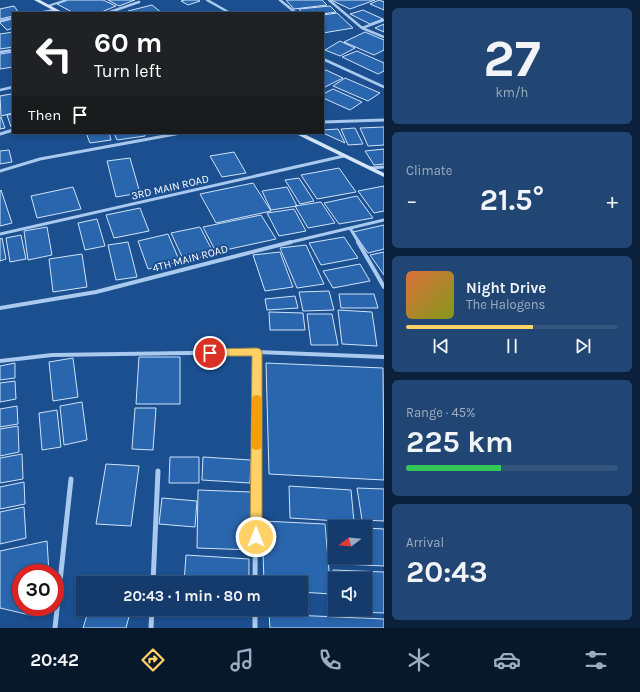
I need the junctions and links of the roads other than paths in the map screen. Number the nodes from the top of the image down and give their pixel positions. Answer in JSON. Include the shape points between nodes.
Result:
{"nodes":[{"id":1,"x":36,"y":0,"type":"edge"},
{"id":2,"x":66,"y":0,"type":"edge"},
{"id":3,"x":207,"y":0,"type":"edge"},
{"id":4,"x":280,"y":0,"type":"edge"},
{"id":5,"x":329,"y":0,"type":"edge"},
{"id":6,"x":139,"y":2,"type":"dead end"},
{"id":7,"x":48,"y":6,"type":"junction"},
{"id":8,"x":55,"y":10,"type":"junction"},
{"id":9,"x":44,"y":12,"type":"edge"},
{"id":10,"x":60,"y":12,"type":"edge"},
{"id":11,"x":110,"y":12,"type":"edge"},
{"id":12,"x":228,"y":12,"type":"edge"},
{"id":13,"x":295,"y":12,"type":"edge"},
{"id":14,"x":12,"y":18,"type":"edge"},
{"id":15,"x":384,"y":20,"type":"edge"},
{"id":16,"x":0,"y":21,"type":"edge"},
{"id":17,"x":362,"y":28,"type":"junction"},
{"id":18,"x":384,"y":37,"type":"edge"},
{"id":19,"x":12,"y":50,"type":"edge"},
{"id":20,"x":0,"y":52,"type":"edge"},
{"id":21,"x":324,"y":59,"type":"edge"},
{"id":22,"x":12,"y":87,"type":"edge"},
{"id":23,"x":384,"y":87,"type":"edge"},
{"id":24,"x":0,"y":90,"type":"edge"},
{"id":25,"x":384,"y":120,"type":"edge"},
{"id":26,"x":324,"y":122,"type":"edge"},
{"id":27,"x":12,"y":130,"type":"edge"},
{"id":28,"x":0,"y":134,"type":"edge"},
{"id":29,"x":176,"y":134,"type":"edge"},
{"id":30,"x":299,"y":134,"type":"edge"},
{"id":31,"x":344,"y":156,"type":"junction"},
{"id":32,"x":384,"y":167,"type":"edge"},
{"id":33,"x":370,"y":168,"type":"junction"},
{"id":34,"x":0,"y":171,"type":"edge"},
{"id":35,"x":384,"y":175,"type":"edge"},
{"id":36,"x":384,"y":220,"type":"edge"},
{"id":37,"x":350,"y":228,"type":"junction"},
{"id":38,"x":0,"y":234,"type":"edge"},
{"id":39,"x":384,"y":287,"type":"edge"},
{"id":40,"x":0,"y":308,"type":"edge"},
{"id":41,"x":257,"y":352,"type":"junction"},
{"id":42,"x":384,"y":357,"type":"edge"},
{"id":43,"x":0,"y":361,"type":"edge"},
{"id":44,"x":158,"y":470,"type":"dead end"},
{"id":45,"x":71,"y":480,"type":"dead end"},
{"id":46,"x":153,"y":576,"type":"edge"},
{"id":47,"x":256,"y":576,"type":"edge"},
{"id":48,"x":152,"y":616,"type":"edge"},
{"id":49,"x":255,"y":616,"type":"edge"},
{"id":50,"x":55,"y":628,"type":"edge"},
{"id":51,"x":151,"y":628,"type":"edge"},
{"id":52,"x":255,"y":628,"type":"edge"}],
"edges":[{"from":1,"to":7,"type":"main road"},
{"from":2,"to":7,"type":"lane"},
{"from":3,"to":12,"type":"street"},
{"from":4,"to":13,"type":"street"},
{"from":5,"to":17,"type":"street"},
{"from":6,"to":11,"type":"street"},
{"from":7,"to":8,"type":"main road"},
{"from":8,"to":9,"type":"street"},
{"from":8,"to":10,"type":"main road"},
{"from":14,"to":16,"type":"street"},
{"from":15,"to":17,"type":"street"},
{"from":17,"to":18,"type":"street"},
{"from":19,"to":20,"type":"street"},
{"from":21,"to":23,"type":"street"},
{"from":22,"to":24,"type":"street"},
{"from":25,"to":26,"type":"street"},
{"from":27,"to":28,"type":"street"},
{"from":29,"to":34,"type":"street","via":[[40,159]]},
{"from":30,"to":31,"type":"main road"},
{"from":31,"to":33,"type":"main road"},
{"from":31,"to":38,"type":"street","name":"3RD MAIN ROAD"},
{"from":32,"to":33,"type":"street"},
{"from":33,"to":35,"type":"main road"},
{"from":36,"to":37,"type":"street","name":"4TH MAIN ROAD"},
{"from":37,"to":39,"type":"street"},
{"from":37,"to":40,"type":"street","name":"4TH MAIN ROAD","via":[[96,292]]},
{"from":41,"to":42,"type":"street"},
{"from":41,"to":43,"type":"street","via":[[52,355]]},
{"from":41,"to":47,"type":"street"},
{"from":44,"to":46,"type":"street"},
{"from":45,"to":50,"type":"street"},
{"from":48,"to":51,"type":"street"},
{"from":49,"to":52,"type":"street"}]}
